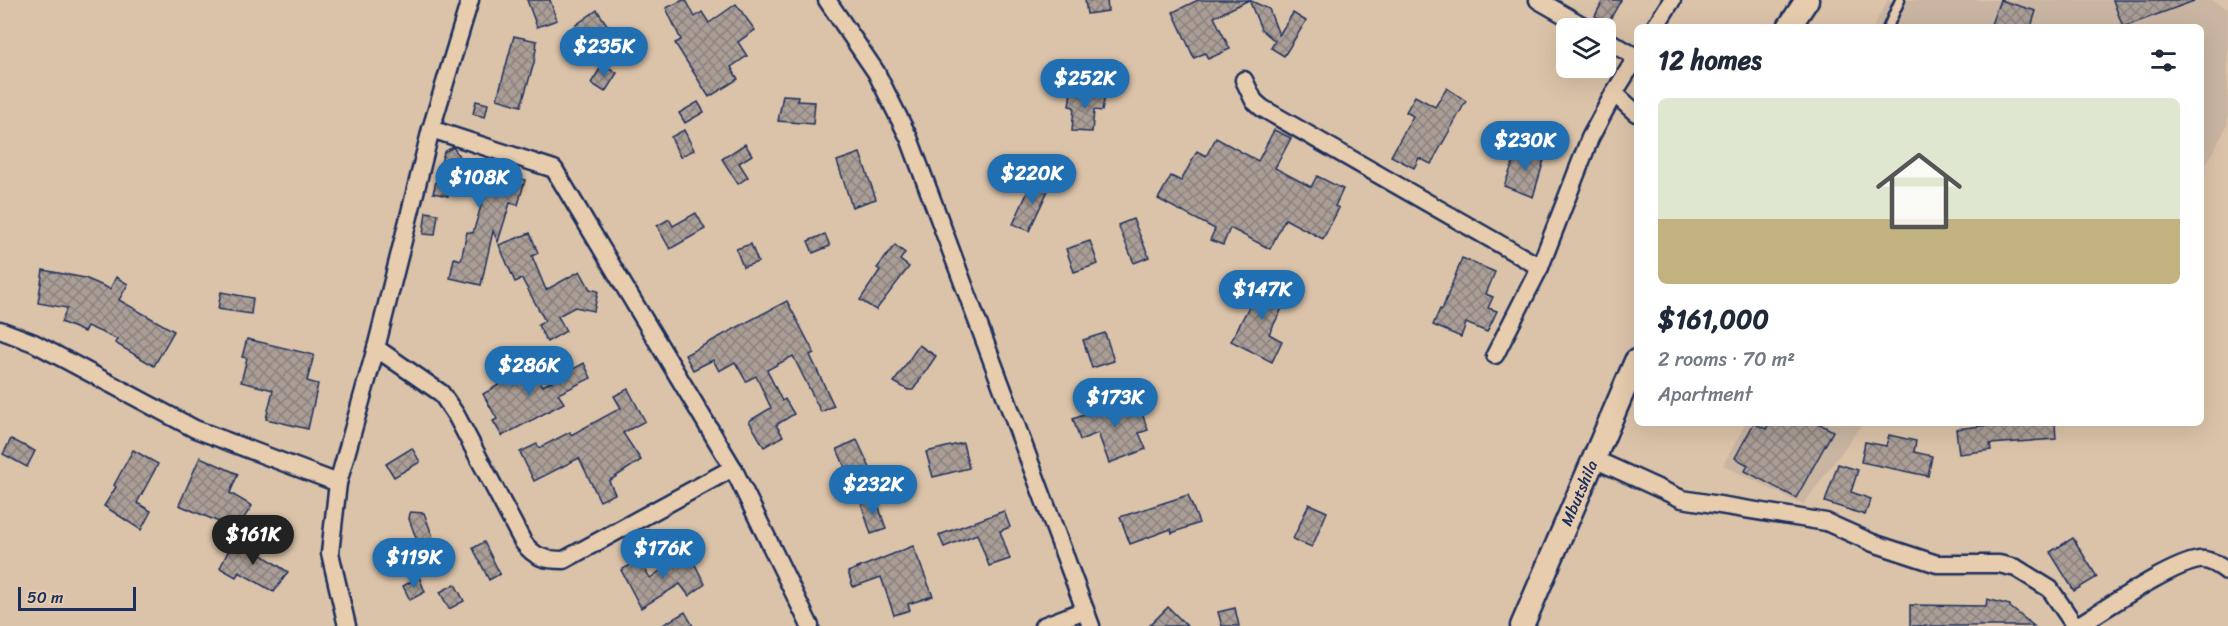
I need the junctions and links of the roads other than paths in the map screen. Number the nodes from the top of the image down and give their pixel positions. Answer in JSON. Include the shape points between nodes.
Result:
{"nodes":[{"id":1,"x":470,"y":0,"type":"edge"},
{"id":2,"x":827,"y":0,"type":"edge"},
{"id":3,"x":1538,"y":0,"type":"edge"},
{"id":4,"x":1672,"y":0,"type":"edge"},
{"id":5,"x":1807,"y":0,"type":"edge"},
{"id":6,"x":1899,"y":0,"type":"edge"},
{"id":7,"x":1570,"y":18,"type":"edge"},
{"id":8,"x":1657,"y":24,"type":"edge"},
{"id":9,"x":1792,"y":24,"type":"edge"},
{"id":10,"x":1889,"y":24,"type":"edge"},
{"id":11,"x":1616,"y":45,"type":"edge"},
{"id":12,"x":1634,"y":56,"type":"edge"},
{"id":13,"x":1634,"y":60,"type":"edge"},
{"id":14,"x":1244,"y":80,"type":"dead end"},
{"id":15,"x":1614,"y":93,"type":"junction"},
{"id":16,"x":1634,"y":110,"type":"edge"},
{"id":17,"x":431,"y":129,"type":"junction"},
{"id":18,"x":1540,"y":267,"type":"junction"},
{"id":19,"x":0,"y":330,"type":"edge"},
{"id":20,"x":376,"y":348,"type":"junction"},
{"id":21,"x":1495,"y":355,"type":"dead end"},
{"id":22,"x":1634,"y":366,"type":"edge"},
{"id":23,"x":1594,"y":459,"type":"junction"},
{"id":24,"x":733,"y":468,"type":"junction"},
{"id":25,"x":338,"y":483,"type":"junction"},
{"id":26,"x":2228,"y":572,"type":"edge"},
{"id":27,"x":1088,"y":618,"type":"edge"},
{"id":28,"x":347,"y":626,"type":"edge"},
{"id":29,"x":810,"y":626,"type":"edge"},
{"id":30,"x":1043,"y":626,"type":"edge"},
{"id":31,"x":1522,"y":626,"type":"edge"},
{"id":32,"x":2076,"y":626,"type":"edge"}],
"edges":[{"from":1,"to":17,"type":"street"},
{"from":2,"to":27,"type":"street","via":[[876,72],[909,138]]},
{"from":3,"to":7,"type":"street"},
{"from":4,"to":8,"type":"street"},
{"from":5,"to":9,"type":"street"},
{"from":6,"to":10,"type":"lane"},
{"from":11,"to":12,"type":"street"},
{"from":13,"to":15,"type":"street"},
{"from":14,"to":18,"type":"street","via":[[1262,108]]},
{"from":15,"to":16,"type":"street"},
{"from":15,"to":18,"type":"street","via":[[1590,138]]},
{"from":17,"to":20,"type":"street"},
{"from":17,"to":24,"type":"street","via":[[554,169]]},
{"from":18,"to":21,"type":"street"},
{"from":19,"to":25,"type":"street","via":[[195,429]]},
{"from":20,"to":24,"type":"street","via":[[441,393],[523,542],[532,554],[545,560],[564,560]]},
{"from":20,"to":25,"type":"street"},
{"from":22,"to":23,"type":"street","name":"Mbutshila"},
{"from":23,"to":31,"type":"street","name":"Mbutshila"},
{"from":23,"to":32,"type":"street","via":[[1682,499],[1826,522],[1937,564],[1999,564],[2016,568],[2050,589]]},
{"from":24,"to":29,"type":"street"},
{"from":25,"to":28,"type":"street","via":[[330,553]]},
{"from":26,"to":32,"type":"street","via":[[2200,559]]},
{"from":27,"to":30,"type":"street"}]}
